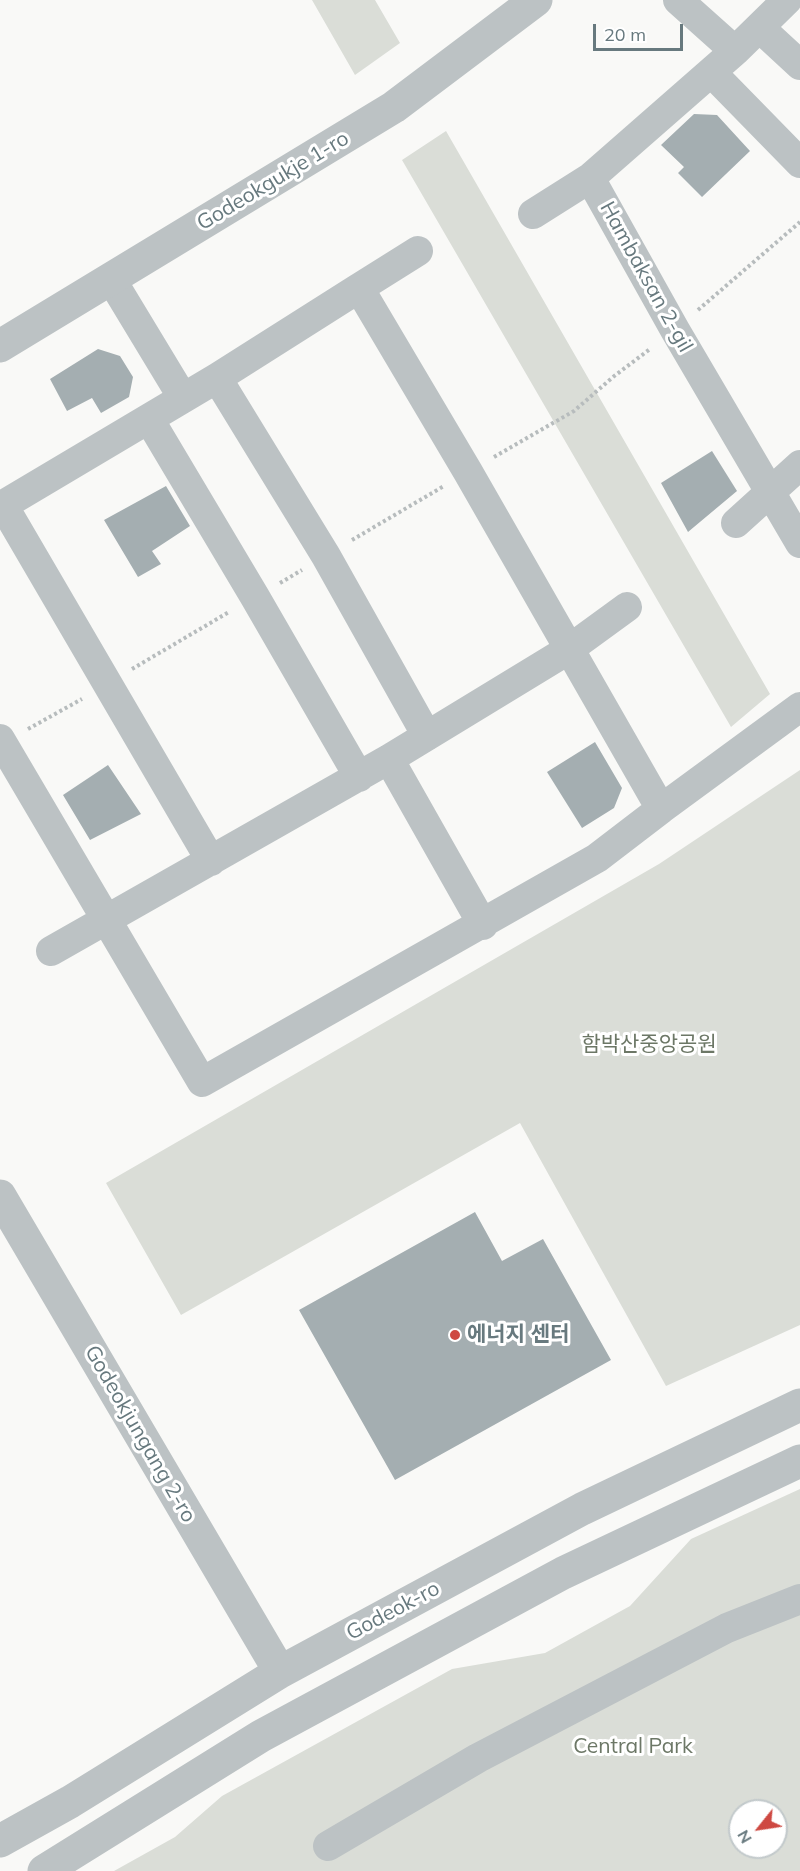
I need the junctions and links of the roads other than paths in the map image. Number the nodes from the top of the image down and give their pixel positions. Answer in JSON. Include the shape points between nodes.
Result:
{"nodes":[{"id":1,"x":536,"y":0,"type":"edge"},
{"id":2,"x":678,"y":0,"type":"edge"},
{"id":3,"x":788,"y":0,"type":"edge"},
{"id":4,"x":760,"y":28,"type":"junction"},
{"id":5,"x":735,"y":51,"type":"junction"},
{"id":6,"x":800,"y":65,"type":"edge"},
{"id":7,"x":711,"y":72,"type":"junction"},
{"id":8,"x":800,"y":163,"type":"edge"},
{"id":9,"x":590,"y":178,"type":"junction"},
{"id":10,"x":533,"y":214,"type":"dead end"},
{"id":11,"x":418,"y":251,"type":"dead end"},
{"id":12,"x":111,"y":279,"type":"junction"},
{"id":13,"x":359,"y":288,"type":"junction"},
{"id":14,"x":0,"y":346,"type":"edge"},
{"id":15,"x":217,"y":378,"type":"junction"},
{"id":16,"x":183,"y":398,"type":"junction"},
{"id":17,"x":149,"y":419,"type":"junction"},
{"id":18,"x":800,"y":465,"type":"edge"},
{"id":19,"x":770,"y":492,"type":"junction"},
{"id":20,"x":2,"y":506,"type":"edge"},
{"id":21,"x":736,"y":523,"type":"dead end"},
{"id":22,"x":800,"y":543,"type":"edge"},
{"id":23,"x":627,"y":607,"type":"dead end"},
{"id":24,"x":568,"y":650,"type":"junction"},
{"id":25,"x":800,"y":707,"type":"edge"},
{"id":26,"x":427,"y":735,"type":"junction"},
{"id":27,"x":1,"y":742,"type":"edge"},
{"id":28,"x":389,"y":759,"type":"junction"},
{"id":29,"x":359,"y":777,"type":"junction"},
{"id":30,"x":661,"y":810,"type":"junction"},
{"id":31,"x":211,"y":861,"type":"junction"},
{"id":32,"x":107,"y":919,"type":"junction"},
{"id":33,"x":483,"y":925,"type":"junction"},
{"id":34,"x":51,"y":951,"type":"dead end"},
{"id":35,"x":0,"y":1196,"type":"edge"},
{"id":36,"x":800,"y":1405,"type":"edge"},
{"id":37,"x":800,"y":1461,"type":"edge"},
{"id":38,"x":800,"y":1599,"type":"edge"},
{"id":39,"x":280,"y":1672,"type":"junction"},
{"id":40,"x":0,"y":1841,"type":"edge"},
{"id":41,"x":328,"y":1846,"type":"dead end"},
{"id":42,"x":44,"y":1871,"type":"edge"}],
"edges":[{"from":1,"to":12,"type":"street","name":"Godeokgukje 1-ro","via":[[394,107]]},
{"from":2,"to":5,"type":"street"},
{"from":3,"to":4,"type":"street","name":"Hambaksan 2-gil"},
{"from":4,"to":5,"type":"street","name":"Hambaksan 2-gil"},
{"from":4,"to":6,"type":"street"},
{"from":5,"to":7,"type":"street","name":"Hambaksan 2-gil"},
{"from":7,"to":8,"type":"street"},
{"from":7,"to":9,"type":"street","name":"Hambaksan 2-gil"},
{"from":9,"to":10,"type":"street"},
{"from":9,"to":19,"type":"street","name":"Hambaksan 2-gil"},
{"from":11,"to":13,"type":"street"},
{"from":12,"to":14,"type":"street","name":"Godeokgukje 1-ro"},
{"from":12,"to":16,"type":"street"},
{"from":13,"to":15,"type":"street"},
{"from":13,"to":24,"type":"street"},
{"from":15,"to":16,"type":"street"},
{"from":15,"to":26,"type":"street","via":[[326,556]]},
{"from":16,"to":17,"type":"street"},
{"from":17,"to":20,"type":"street"},
{"from":17,"to":29,"type":"street"},
{"from":18,"to":19,"type":"street"},
{"from":19,"to":21,"type":"street"},
{"from":19,"to":22,"type":"street","name":"Hambaksan 2-gil"},
{"from":20,"to":31,"type":"street"},
{"from":23,"to":24,"type":"street"},
{"from":24,"to":26,"type":"street"},
{"from":24,"to":30,"type":"street"},
{"from":25,"to":30,"type":"street"},
{"from":26,"to":28,"type":"street"},
{"from":27,"to":32,"type":"street"},
{"from":28,"to":29,"type":"street"},
{"from":28,"to":33,"type":"street"},
{"from":29,"to":31,"type":"street"},
{"from":30,"to":33,"type":"street","via":[[597,858]]},
{"from":31,"to":32,"type":"street"},
{"from":32,"to":33,"type":"street","via":[[202,1082]]},
{"from":32,"to":34,"type":"street"},
{"from":35,"to":39,"type":"street","name":"Godeokjungang 2-ro"},
{"from":36,"to":39,"type":"street","name":"Godeok-ro","via":[[582,1509]]},
{"from":37,"to":42,"type":"street","via":[[563,1573],[272,1731]]},
{"from":38,"to":41,"type":"street","via":[[727,1628],[478,1758]]},
{"from":39,"to":40,"type":"street","name":"Godeok-ro"}]}
